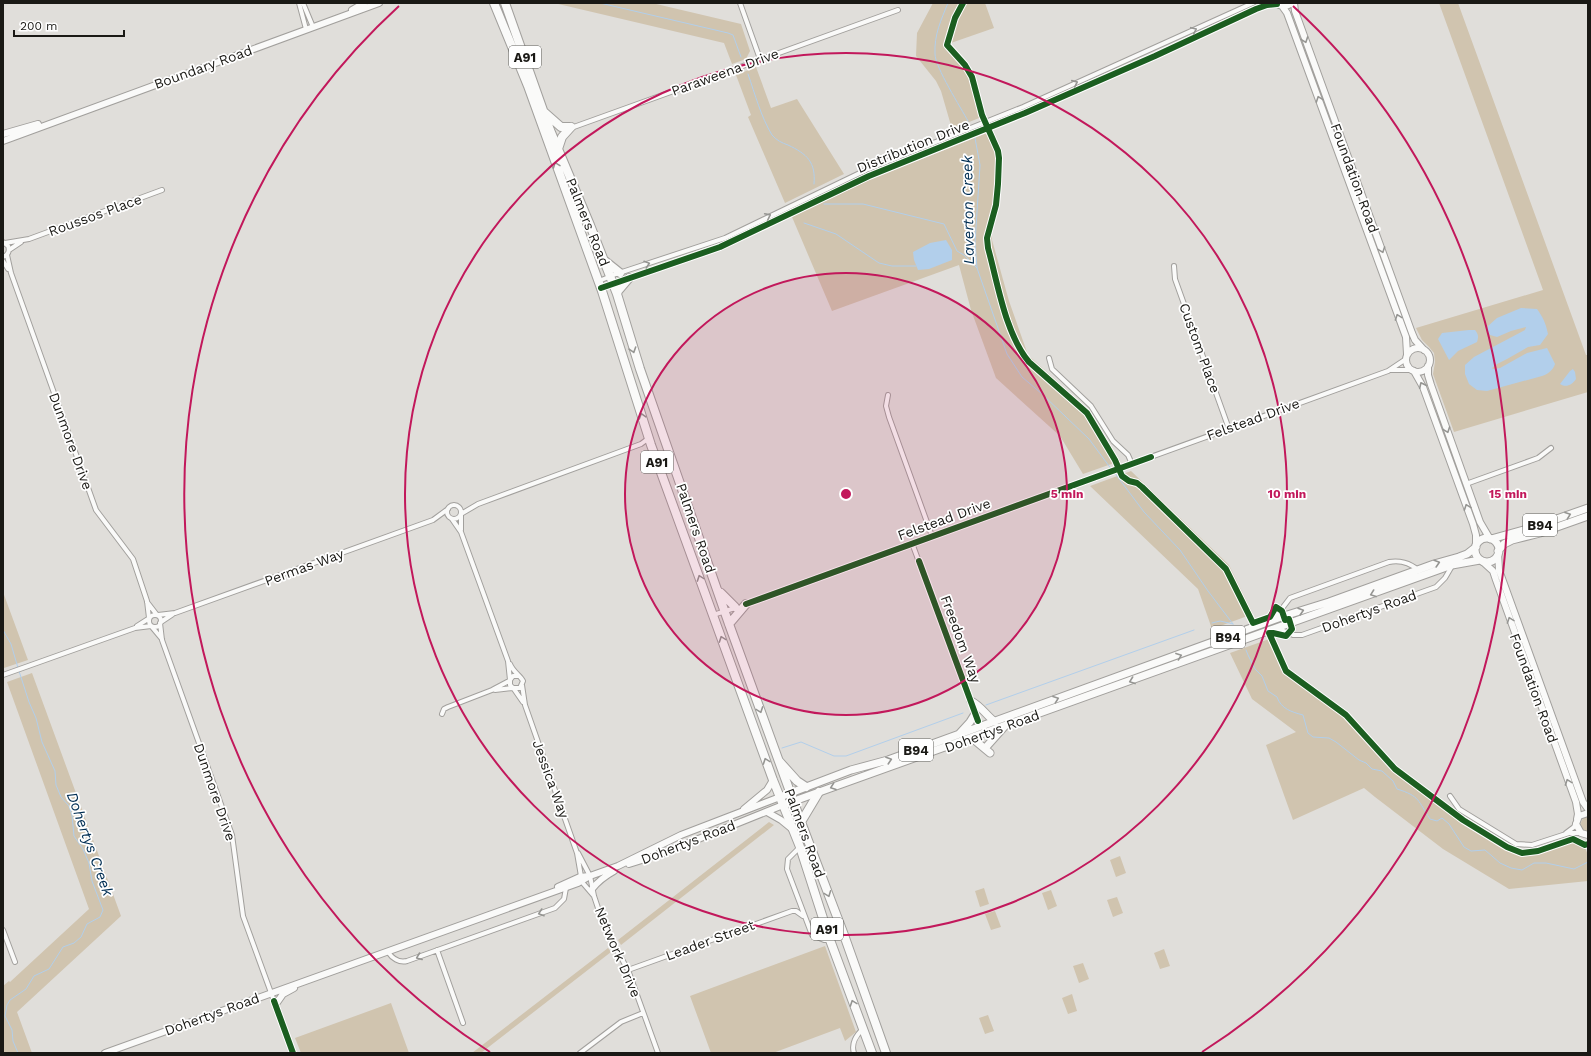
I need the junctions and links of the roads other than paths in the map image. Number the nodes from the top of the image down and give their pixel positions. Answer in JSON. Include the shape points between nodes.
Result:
{"nodes":[{"id":1,"x":299,"y":3,"type":"edge"},
{"id":2,"x":303,"y":3,"type":"edge"},
{"id":3,"x":364,"y":3,"type":"edge"},
{"id":4,"x":379,"y":3,"type":"edge"},
{"id":5,"x":494,"y":3,"type":"edge"},
{"id":6,"x":505,"y":3,"type":"edge"},
{"id":7,"x":740,"y":3,"type":"edge"},
{"id":8,"x":1253,"y":3,"type":"edge"},
{"id":9,"x":1293,"y":3,"type":"edge"},
{"id":10,"x":1278,"y":4,"type":"edge"},
{"id":11,"x":898,"y":10,"type":"dead end"},
{"id":12,"x":344,"y":15,"type":"junction"},
{"id":13,"x":310,"y":28,"type":"junction"},
{"id":14,"x":1152,"y":49,"type":"junction"},
{"id":15,"x":1155,"y":56,"type":"junction"},
{"id":16,"x":760,"y":59,"type":"junction"},
{"id":17,"x":1317,"y":71,"type":"junction"},
{"id":18,"x":1310,"y":74,"type":"junction"},
{"id":19,"x":1040,"y":99,"type":"junction"},
{"id":20,"x":1043,"y":105,"type":"junction"},
{"id":21,"x":544,"y":112,"type":"junction"},
{"id":22,"x":1001,"y":116,"type":"junction"},
{"id":23,"x":61,"y":118,"type":"junction"},
{"id":24,"x":1004,"y":122,"type":"junction"},
{"id":25,"x":1335,"y":122,"type":"junction"},
{"id":26,"x":1328,"y":124,"type":"junction"},
{"id":27,"x":571,"y":128,"type":"junction"},
{"id":28,"x":3,"y":134,"type":"edge"},
{"id":29,"x":548,"y":136,"type":"junction"},
{"id":30,"x":3,"y":141,"type":"edge"},
{"id":31,"x":558,"y":149,"type":"junction"},
{"id":32,"x":890,"y":160,"type":"junction"},
{"id":33,"x":893,"y":166,"type":"junction"},
{"id":34,"x":855,"y":175,"type":"junction"},
{"id":35,"x":858,"y":181,"type":"junction"},
{"id":36,"x":162,"y":190,"type":"dead end"},
{"id":37,"x":782,"y":209,"type":"junction"},
{"id":38,"x":785,"y":216,"type":"junction"},
{"id":39,"x":29,"y":239,"type":"junction"},
{"id":40,"x":4,"y":242,"type":"edge"},
{"id":41,"x":708,"y":244,"type":"junction"},
{"id":42,"x":9,"y":250,"type":"junction"},
{"id":43,"x":691,"y":250,"type":"junction"},
{"id":44,"x":711,"y":251,"type":"junction"},
{"id":45,"x":677,"y":254,"type":"junction"},
{"id":46,"x":5,"y":256,"type":"edge"},
{"id":47,"x":693,"y":257,"type":"junction"},
{"id":48,"x":3,"y":261,"type":"edge"},
{"id":49,"x":604,"y":261,"type":"junction"},
{"id":50,"x":680,"y":261,"type":"junction"},
{"id":51,"x":1174,"y":266,"type":"dead end"},
{"id":52,"x":11,"y":273,"type":"junction"},
{"id":53,"x":620,"y":273,"type":"junction"},
{"id":54,"x":629,"y":278,"type":"junction"},
{"id":55,"x":611,"y":280,"type":"junction"},
{"id":56,"x":600,"y":284,"type":"junction"},
{"id":57,"x":617,"y":294,"type":"junction"},
{"id":58,"x":1424,"y":350,"type":"junction"},
{"id":59,"x":1406,"y":356,"type":"junction"},
{"id":60,"x":1049,"y":358,"type":"dead end"},
{"id":61,"x":1428,"y":366,"type":"junction"},
{"id":62,"x":1388,"y":371,"type":"junction"},
{"id":63,"x":1413,"y":371,"type":"junction"},
{"id":64,"x":888,"y":395,"type":"dead end"},
{"id":65,"x":1441,"y":414,"type":"junction"},
{"id":66,"x":1434,"y":416,"type":"junction"},
{"id":67,"x":1229,"y":428,"type":"junction"},
{"id":68,"x":650,"y":441,"type":"junction"},
{"id":69,"x":641,"y":444,"type":"junction"},
{"id":70,"x":1551,"y":448,"type":"dead end"},
{"id":71,"x":1132,"y":464,"type":"junction"},
{"id":72,"x":1466,"y":484,"type":"junction"},
{"id":73,"x":478,"y":504,"type":"junction"},
{"id":74,"x":457,"y":506,"type":"junction"},
{"id":75,"x":1588,"y":508,"type":"edge"},
{"id":76,"x":448,"y":509,"type":"junction"},
{"id":77,"x":461,"y":514,"type":"junction"},
{"id":78,"x":1588,"y":516,"type":"edge"},
{"id":79,"x":451,"y":519,"type":"junction"},
{"id":80,"x":433,"y":520,"type":"junction"},
{"id":81,"x":462,"y":532,"type":"junction"},
{"id":82,"x":932,"y":536,"type":"junction"},
{"id":83,"x":1490,"y":539,"type":"junction"},
{"id":84,"x":912,"y":543,"type":"junction"},
{"id":85,"x":1476,"y":546,"type":"junction"},
{"id":86,"x":1498,"y":552,"type":"junction"},
{"id":87,"x":1481,"y":560,"type":"junction"},
{"id":88,"x":1452,"y":565,"type":"junction"},
{"id":89,"x":1418,"y":570,"type":"junction"},
{"id":90,"x":718,"y":590,"type":"junction"},
{"id":91,"x":147,"y":601,"type":"junction"},
{"id":92,"x":746,"y":604,"type":"junction"},
{"id":93,"x":735,"y":607,"type":"junction"},
{"id":94,"x":725,"y":611,"type":"junction"},
{"id":95,"x":175,"y":613,"type":"junction"},
{"id":96,"x":158,"y":615,"type":"junction"},
{"id":97,"x":713,"y":615,"type":"junction"},
{"id":98,"x":148,"y":618,"type":"junction"},
{"id":99,"x":1272,"y":621,"type":"junction"},
{"id":100,"x":160,"y":623,"type":"junction"},
{"id":101,"x":729,"y":624,"type":"junction"},
{"id":102,"x":152,"y":626,"type":"junction"},
{"id":103,"x":1276,"y":627,"type":"junction"},
{"id":104,"x":135,"y":628,"type":"junction"},
{"id":105,"x":162,"y":640,"type":"junction"},
{"id":106,"x":508,"y":661,"type":"junction"},
{"id":107,"x":3,"y":675,"type":"edge"},
{"id":108,"x":518,"y":676,"type":"junction"},
{"id":109,"x":510,"y":680,"type":"junction"},
{"id":110,"x":522,"y":686,"type":"junction"},
{"id":111,"x":514,"y":688,"type":"junction"},
{"id":112,"x":492,"y":690,"type":"junction"},
{"id":113,"x":971,"y":701,"type":"junction"},
{"id":114,"x":525,"y":706,"type":"junction"},
{"id":115,"x":442,"y":714,"type":"dead end"},
{"id":116,"x":975,"y":714,"type":"junction"},
{"id":117,"x":995,"y":722,"type":"junction"},
{"id":118,"x":980,"y":727,"type":"junction"},
{"id":119,"x":1004,"y":727,"type":"junction"},
{"id":120,"x":983,"y":734,"type":"junction"},
{"id":121,"x":957,"y":735,"type":"junction"},
{"id":122,"x":972,"y":738,"type":"junction"},
{"id":123,"x":987,"y":746,"type":"dead end"},
{"id":124,"x":990,"y":753,"type":"dead end"},
{"id":125,"x":778,"y":761,"type":"junction"},
{"id":126,"x":773,"y":780,"type":"junction"},
{"id":127,"x":806,"y":787,"type":"junction"},
{"id":128,"x":819,"y":792,"type":"junction"},
{"id":129,"x":790,"y":793,"type":"junction"},
{"id":130,"x":1450,"y":796,"type":"dead end"},
{"id":131,"x":780,"y":797,"type":"junction"},
{"id":132,"x":793,"y":802,"type":"junction"},
{"id":133,"x":783,"y":805,"type":"junction"},
{"id":134,"x":1588,"y":809,"type":"edge"},
{"id":135,"x":767,"y":812,"type":"junction"},
{"id":136,"x":1588,"y":813,"type":"edge"},
{"id":137,"x":738,"y":814,"type":"junction"},
{"id":138,"x":1577,"y":820,"type":"junction"},
{"id":139,"x":800,"y":822,"type":"junction"},
{"id":140,"x":793,"y":830,"type":"junction"},
{"id":141,"x":1564,"y":834,"type":"junction"},
{"id":142,"x":1584,"y":834,"type":"edge"},
{"id":143,"x":1588,"y":839,"type":"edge"},
{"id":144,"x":800,"y":847,"type":"junction"},
{"id":145,"x":578,"y":853,"type":"junction"},
{"id":146,"x":630,"y":864,"type":"junction"},
{"id":147,"x":618,"y":866,"type":"junction"},
{"id":148,"x":590,"y":876,"type":"junction"},
{"id":149,"x":581,"y":879,"type":"junction"},
{"id":150,"x":566,"y":888,"type":"junction"},
{"id":151,"x":592,"y":889,"type":"junction"},
{"id":152,"x":594,"y":896,"type":"junction"},
{"id":153,"x":539,"y":897,"type":"junction"},
{"id":154,"x":798,"y":900,"type":"junction"},
{"id":155,"x":792,"y":910,"type":"junction"},
{"id":156,"x":803,"y":916,"type":"junction"},
{"id":157,"x":3,"y":930,"type":"edge"},
{"id":158,"x":830,"y":940,"type":"junction"},
{"id":159,"x":437,"y":950,"type":"junction"},
{"id":160,"x":388,"y":952,"type":"junction"},
{"id":161,"x":15,"y":962,"type":"dead end"},
{"id":162,"x":343,"y":968,"type":"junction"},
{"id":163,"x":628,"y":970,"type":"junction"},
{"id":164,"x":271,"y":993,"type":"junction"},
{"id":165,"x":276,"y":1004,"type":"junction"},
{"id":166,"x":643,"y":1013,"type":"junction"},
{"id":167,"x":463,"y":1023,"type":"dead end"},
{"id":168,"x":863,"y":1029,"type":"junction"},
{"id":169,"x":105,"y":1053,"type":"edge"},
{"id":170,"x":293,"y":1053,"type":"edge"},
{"id":171,"x":580,"y":1053,"type":"edge"},
{"id":172,"x":658,"y":1053,"type":"edge"},
{"id":173,"x":854,"y":1053,"type":"edge"},
{"id":174,"x":872,"y":1053,"type":"edge"},
{"id":175,"x":886,"y":1053,"type":"edge"}],
"edges":[{"from":1,"to":13,"type":"street"},
{"from":2,"to":13,"type":"street"},
{"from":3,"to":12,"type":"street","name":"Boundary Road"},
{"from":4,"to":12,"type":"street","name":"Boundary Road"},
{"from":5,"to":29,"type":"highway","name":"Palmers Road","number":"A91"},
{"from":6,"to":21,"type":"highway","name":"Palmers Road","number":"A91"},
{"from":7,"to":16,"type":"street"},
{"from":14,"to":8,"type":"street","name":"Distribution Drive","one_way":true},
{"from":9,"to":10,"type":"street"},
{"from":9,"to":17,"type":"street","name":"Foundation Road","one_way":true},
{"from":10,"to":15,"type":"street","name":"Distribution Drive","via":[[1256,9]]},
{"from":10,"to":18,"type":"street","name":"Foundation Road","via":[[1287,14]]},
{"from":11,"to":16,"type":"street","name":"Paraweena Drive"},
{"from":12,"to":13,"type":"street","name":"Boundary Road"},
{"from":13,"to":23,"type":"street","name":"Boundary Road"},
{"from":14,"to":15,"type":"street"},
{"from":19,"to":14,"type":"street","name":"Distribution Drive","one_way":true},
{"from":15,"to":20,"type":"street","name":"Distribution Drive"},
{"from":16,"to":27,"type":"street","name":"Paraweena Drive"},
{"from":17,"to":18,"type":"street"},
{"from":17,"to":25,"type":"street","name":"Foundation Road"},
{"from":26,"to":18,"type":"street","name":"Foundation Road","one_way":true},
{"from":19,"to":20,"type":"street"},
{"from":19,"to":22,"type":"street","name":"Distribution Drive"},
{"from":20,"to":24,"type":"street","name":"Distribution Drive"},
{"from":21,"to":27,"type":"highway","via":[[561,127]]},
{"from":21,"to":29,"type":"highway","name":"Palmers Road","number":"A91"},
{"from":22,"to":24,"type":"street"},
{"from":22,"to":32,"type":"street","name":"Distribution Drive"},
{"from":23,"to":28,"type":"street","name":"Boundary Road"},
{"from":23,"to":30,"type":"street","name":"Boundary Road"},
{"from":24,"to":33,"type":"street","name":"Distribution Drive"},
{"from":25,"to":26,"type":"street"},
{"from":25,"to":58,"type":"street","name":"Foundation Road","one_way":true,"via":[[1412,334]]},
{"from":59,"to":26,"type":"street","name":"Foundation Road","one_way":true,"via":[[1406,337]]},
{"from":27,"to":29,"type":"street","name":"Paraweena Drive"},
{"from":27,"to":31,"type":"highway","via":[[562,137]]},
{"from":29,"to":31,"type":"highway","name":"Palmers Road","number":"A91"},
{"from":56,"to":29,"type":"highway","name":"Palmers Road","number":"A91","one_way":true},
{"from":31,"to":49,"type":"highway","name":"Palmers Road","number":"A91"},
{"from":32,"to":33,"type":"street"},
{"from":32,"to":34,"type":"street","name":"Distribution Drive"},
{"from":33,"to":35,"type":"street","name":"Distribution Drive"},
{"from":34,"to":35,"type":"street"},
{"from":34,"to":37,"type":"street","name":"Distribution Drive"},
{"from":35,"to":38,"type":"street","name":"Distribution Drive"},
{"from":36,"to":39,"type":"street","name":"Roussos Place"},
{"from":37,"to":38,"type":"street"},
{"from":41,"to":37,"type":"street","name":"Distribution Drive","one_way":true},
{"from":38,"to":44,"type":"street","name":"Distribution Drive"},
{"from":39,"to":40,"type":"street","name":"Roussos Place"},
{"from":39,"to":42,"type":"street","name":"Roussos Place"},
{"from":40,"to":42,"type":"street"},
{"from":41,"to":43,"type":"street","name":"Distribution Drive"},
{"from":41,"to":44,"type":"street"},
{"from":42,"to":46,"type":"street"},
{"from":43,"to":45,"type":"street","name":"Distribution Drive"},
{"from":43,"to":47,"type":"street"},
{"from":44,"to":47,"type":"street","name":"Distribution Drive"},
{"from":45,"to":50,"type":"street"},
{"from":53,"to":45,"type":"street","name":"Distribution Drive","one_way":true},
{"from":46,"to":52,"type":"street","name":"Dunmore Drive"},
{"from":47,"to":50,"type":"street","name":"Distribution Drive"},
{"from":48,"to":52,"type":"street","name":"Dunmore Drive"},
{"from":49,"to":53,"type":"highway"},
{"from":49,"to":55,"type":"highway","name":"Palmers Road","number":"A91"},
{"from":50,"to":54,"type":"street","name":"Distribution Drive"},
{"from":51,"to":67,"type":"street","name":"Custom Place","via":[[1175,279]]},
{"from":52,"to":91,"type":"street","name":"Dunmore Drive","via":[[96,510],[130,554]]},
{"from":53,"to":55,"type":"street","name":"Distribution Drive"},
{"from":54,"to":55,"type":"street","name":"Distribution Drive"},
{"from":54,"to":57,"type":"highway"},
{"from":55,"to":56,"type":"street","name":"Distribution Drive"},
{"from":55,"to":56,"type":"street","name":"Distribution Drive"},
{"from":55,"to":57,"type":"highway","name":"Palmers Road","number":"A91"},
{"from":68,"to":56,"type":"highway","name":"Palmers Road","number":"A91","one_way":true},
{"from":57,"to":90,"type":"highway","name":"Palmers Road","number":"A91","one_way":true,"via":[[640,369]]},
{"from":58,"to":59,"type":"street","via":[[1416,348]]},
{"from":58,"to":61,"type":"street","via":[[1430,359]]},
{"from":59,"to":62,"type":"street","name":"Felstead Drive"},
{"from":59,"to":63,"type":"street","via":[[1407,365]]},
{"from":60,"to":71,"type":"street","via":[[1052,369],[1091,406],[1113,441],[1128,455]]},
{"from":61,"to":63,"type":"street","via":[[1422,371]]},
{"from":61,"to":65,"type":"street","via":[[1428,375]]},
{"from":62,"to":63,"type":"street","name":"Felstead Drive"},
{"from":62,"to":67,"type":"street","name":"Felstead Drive"},
{"from":66,"to":63,"type":"street","one_way":true,"via":[[1423,387]]},
{"from":64,"to":82,"type":"street","via":[[886,406],[889,417]]},
{"from":65,"to":66,"type":"street"},
{"from":65,"to":72,"type":"street","one_way":true},
{"from":85,"to":66,"type":"street","one_way":true,"via":[[1473,524]]},
{"from":67,"to":71,"type":"street","name":"Felstead Drive"},
{"from":68,"to":69,"type":"street"},
{"from":68,"to":69,"type":"street"},
{"from":97,"to":68,"type":"highway","name":"Palmers Road","number":"A91","one_way":true},
{"from":69,"to":73,"type":"street"},
{"from":70,"to":72,"type":"street","via":[[1538,458]]},
{"from":71,"to":82,"type":"street","name":"Felstead Drive"},
{"from":72,"to":83,"type":"street","via":[[1482,528]]},
{"from":73,"to":74,"type":"street"},
{"from":73,"to":77,"type":"street"},
{"from":74,"to":76,"type":"street"},
{"from":74,"to":77,"type":"street"},
{"from":83,"to":75,"type":"main road","number":"B94","one_way":true},
{"from":76,"to":79,"type":"street"},
{"from":76,"to":80,"type":"street","name":"Permas Way"},
{"from":77,"to":79,"type":"street","via":[[458,518]]},
{"from":77,"to":81,"type":"street"},
{"from":78,"to":86,"type":"main road","number":"B94","via":[[1512,540],[1504,544]]},
{"from":79,"to":80,"type":"street","name":"Permas Way"},
{"from":79,"to":81,"type":"street"},
{"from":80,"to":95,"type":"street","name":"Permas Way"},
{"from":81,"to":106,"type":"street"},
{"from":82,"to":84,"type":"street","name":"Felstead Drive"},
{"from":83,"to":85,"type":"main road","number":"B94","via":[[1483,539]]},
{"from":83,"to":86,"type":"main road","via":[[1496,544]]},
{"from":84,"to":92,"type":"street","name":"Felstead Drive"},
{"from":84,"to":113,"type":"street","name":"Freedom Way"},
{"from":85,"to":87,"type":"main road","via":[[1476,554]]},
{"from":89,"to":85,"type":"main road","name":"Dohertys Road","number":"B94","one_way":true,"via":[[1464,556]]},
{"from":86,"to":87,"type":"main road","number":"B94","via":[[1492,560]]},
{"from":86,"to":134,"type":"street","name":"Foundation Road","via":[[1499,570],[1583,802]]},
{"from":87,"to":88,"type":"main road","name":"Dohertys Road","number":"B94"},
{"from":138,"to":87,"type":"street","name":"Foundation Road","one_way":true,"via":[[1576,802],[1493,571]]},
{"from":88,"to":103,"type":"main road","name":"Dohertys Road","number":"B94","one_way":true,"via":[[1322,613]]},
{"from":88,"to":103,"type":"street","name":"Dohertys Road","via":[[1445,578],[1436,586],[1302,635],[1293,635]]},
{"from":99,"to":89,"type":"main road","name":"Dohertys Road","number":"B94","one_way":true},
{"from":89,"to":99,"type":"street","name":"Dohertys Road","via":[[1408,564],[1389,562],[1290,598]]},
{"from":90,"to":93,"type":"highway"},
{"from":90,"to":94,"type":"highway","name":"Palmers Road","number":"A91"},
{"from":91,"to":96,"type":"street","name":"Dunmore Drive"},
{"from":91,"to":98,"type":"street","name":"Dunmore Drive"},
{"from":92,"to":93,"type":"street","name":"Felstead Drive"},
{"from":92,"to":101,"type":"highway"},
{"from":93,"to":94,"type":"street","name":"Felstead Drive"},
{"from":94,"to":97,"type":"street","name":"Felstead Drive"},
{"from":94,"to":101,"type":"highway","name":"Palmers Road","number":"A91"},
{"from":95,"to":96,"type":"street","name":"Permas Way"},
{"from":95,"to":100,"type":"street","name":"Permas Way"},
{"from":96,"to":98,"type":"street"},
{"from":96,"to":100,"type":"street","via":[[161,618]]},
{"from":126,"to":97,"type":"highway","name":"Palmers Road","number":"A91","one_way":true},
{"from":98,"to":102,"type":"street"},
{"from":98,"to":104,"type":"street"},
{"from":117,"to":99,"type":"main road","name":"Dohertys Road","number":"B94","one_way":true},
{"from":100,"to":102,"type":"street","via":[[156,627]]},
{"from":100,"to":105,"type":"street","name":"Dunmore Drive"},
{"from":101,"to":125,"type":"highway","name":"Palmers Road","number":"A91","one_way":true},
{"from":102,"to":104,"type":"street"},
{"from":102,"to":105,"type":"street","name":"Dunmore Drive"},
{"from":103,"to":119,"type":"main road","name":"Dohertys Road","number":"B94","one_way":true},
{"from":104,"to":107,"type":"street"},
{"from":105,"to":164,"type":"street","name":"Dunmore Drive","via":[[232,835],[243,916]]},
{"from":106,"to":108,"type":"street"},
{"from":106,"to":109,"type":"street"},
{"from":108,"to":109,"type":"street","via":[[513,676]]},
{"from":108,"to":110,"type":"street","via":[[522,680]]},
{"from":109,"to":111,"type":"street","via":[[510,685]]},
{"from":109,"to":112,"type":"street"},
{"from":110,"to":111,"type":"street"},
{"from":110,"to":114,"type":"street","name":"Jessica Way"},
{"from":111,"to":112,"type":"street"},
{"from":111,"to":114,"type":"street","name":"Jessica Way"},
{"from":112,"to":115,"type":"street","via":[[448,707]]},
{"from":113,"to":116,"type":"street","name":"Freedom Way"},
{"from":113,"to":117,"type":"main road"},
{"from":114,"to":145,"type":"street","name":"Jessica Way"},
{"from":116,"to":118,"type":"street","name":"Freedom Way"},
{"from":116,"to":121,"type":"main road"},
{"from":117,"to":118,"type":"main road","name":"Dohertys Road","number":"B94"},
{"from":118,"to":120,"type":"street","name":"Freedom Way"},
{"from":118,"to":121,"type":"main road","name":"Dohertys Road","number":"B94"},
{"from":119,"to":120,"type":"main road","name":"Dohertys Road","number":"B94"},
{"from":119,"to":123,"type":"main road"},
{"from":120,"to":122,"type":"main road","name":"Dohertys Road","number":"B94"},
{"from":127,"to":121,"type":"main road","name":"Dohertys Road","number":"B94","one_way":true},
{"from":122,"to":124,"type":"main road"},
{"from":122,"to":128,"type":"main road","name":"Dohertys Road","number":"B94","one_way":true},
{"from":125,"to":127,"type":"highway"},
{"from":125,"to":129,"type":"highway","name":"Palmers Road","number":"A91"},
{"from":126,"to":131,"type":"highway","name":"Palmers Road","number":"A91"},
{"from":126,"to":137,"type":"street","via":[[767,790]]},
{"from":127,"to":129,"type":"main road","name":"Dohertys Road","number":"B94"},
{"from":128,"to":132,"type":"main road","name":"Dohertys Road","number":"B94"},
{"from":128,"to":139,"type":"highway"},
{"from":129,"to":131,"type":"main road","name":"Dohertys Road","number":"B94"},
{"from":129,"to":132,"type":"highway","name":"Palmers Road","number":"A91"},
{"from":130,"to":141,"type":"street","via":[[1459,808],[1516,844],[1537,844]]},
{"from":131,"to":133,"type":"highway","name":"Palmers Road","number":"A91"},
{"from":131,"to":137,"type":"street","name":"Dohertys Road","number":"B94"},
{"from":132,"to":133,"type":"main road","name":"Dohertys Road","number":"B94"},
{"from":132,"to":139,"type":"highway","name":"Palmers Road","number":"A91"},
{"from":133,"to":135,"type":"street","name":"Dohertys Road","number":"B94"},
{"from":133,"to":140,"type":"highway","name":"Palmers Road","number":"A91"},
{"from":135,"to":140,"type":"street"},
{"from":135,"to":146,"type":"street","name":"Dohertys Road","number":"B94"},
{"from":136,"to":138,"type":"street","via":[[1582,814]]},
{"from":137,"to":147,"type":"street","name":"Dohertys Road","number":"B94","via":[[681,835]]},
{"from":138,"to":141,"type":"street","via":[[1574,827]]},
{"from":138,"to":142,"type":"street","name":"Foundation Road","via":[[1576,828]]},
{"from":139,"to":175,"type":"highway","name":"Palmers Road","number":"A91","one_way":true},
{"from":140,"to":144,"type":"highway","name":"Palmers Road","number":"A91"},
{"from":141,"to":142,"type":"street"},
{"from":142,"to":143,"type":"street"},
{"from":144,"to":154,"type":"street","via":[[788,858],[787,863]]},
{"from":144,"to":158,"type":"highway","name":"Palmers Road","number":"A91"},
{"from":145,"to":148,"type":"street","name":"Jessica Way"},
{"from":145,"to":149,"type":"street","name":"Jessica Way"},
{"from":146,"to":147,"type":"street","name":"Dohertys Road","number":"B94"},
{"from":146,"to":151,"type":"street","via":[[606,875]]},
{"from":147,"to":148,"type":"street","name":"Dohertys Road","number":"B94"},
{"from":148,"to":149,"type":"street","name":"Dohertys Road","number":"B94"},
{"from":148,"to":151,"type":"street","name":"Network Drive"},
{"from":149,"to":150,"type":"street","name":"Dohertys Road","number":"B94"},
{"from":149,"to":152,"type":"street","name":"Network Drive"},
{"from":149,"to":153,"type":"street","name":"Dohertys Road","number":"B94"},
{"from":150,"to":153,"type":"street","name":"Dohertys Road","number":"B94"},
{"from":150,"to":159,"type":"street","one_way":true,"via":[[564,899],[555,908]]},
{"from":151,"to":152,"type":"street","name":"Network Drive"},
{"from":152,"to":163,"type":"street","name":"Network Drive","via":[[608,934]]},
{"from":153,"to":160,"type":"street","name":"Dohertys Road","number":"B94"},
{"from":154,"to":155,"type":"street"},
{"from":154,"to":156,"type":"street"},
{"from":155,"to":156,"type":"street"},
{"from":155,"to":163,"type":"street","name":"Leader Street"},
{"from":156,"to":158,"type":"street","via":[[812,935]]},
{"from":157,"to":161,"type":"street"},
{"from":168,"to":158,"type":"highway","name":"Palmers Road","number":"A91","one_way":true},
{"from":159,"to":160,"type":"street","one_way":true,"via":[[403,962]]},
{"from":159,"to":167,"type":"street"},
{"from":160,"to":162,"type":"street","name":"Dohertys Road","number":"B94"},
{"from":162,"to":164,"type":"street","name":"Dohertys Road","number":"B94"},
{"from":162,"to":165,"type":"street","via":[[291,989],[283,994]]},
{"from":163,"to":166,"type":"street","name":"Network Drive"},
{"from":164,"to":165,"type":"street","name":"Dunmore Drive"},
{"from":164,"to":169,"type":"street","name":"Dohertys Road","number":"B94"},
{"from":165,"to":170,"type":"street","name":"Dunmore Drive"},
{"from":166,"to":171,"type":"street","via":[[621,1022]]},
{"from":166,"to":172,"type":"street","name":"Network Drive"},
{"from":168,"to":173,"type":"street","via":[[853,1044]]},
{"from":168,"to":174,"type":"highway","name":"Palmers Road","number":"A91"}]}
